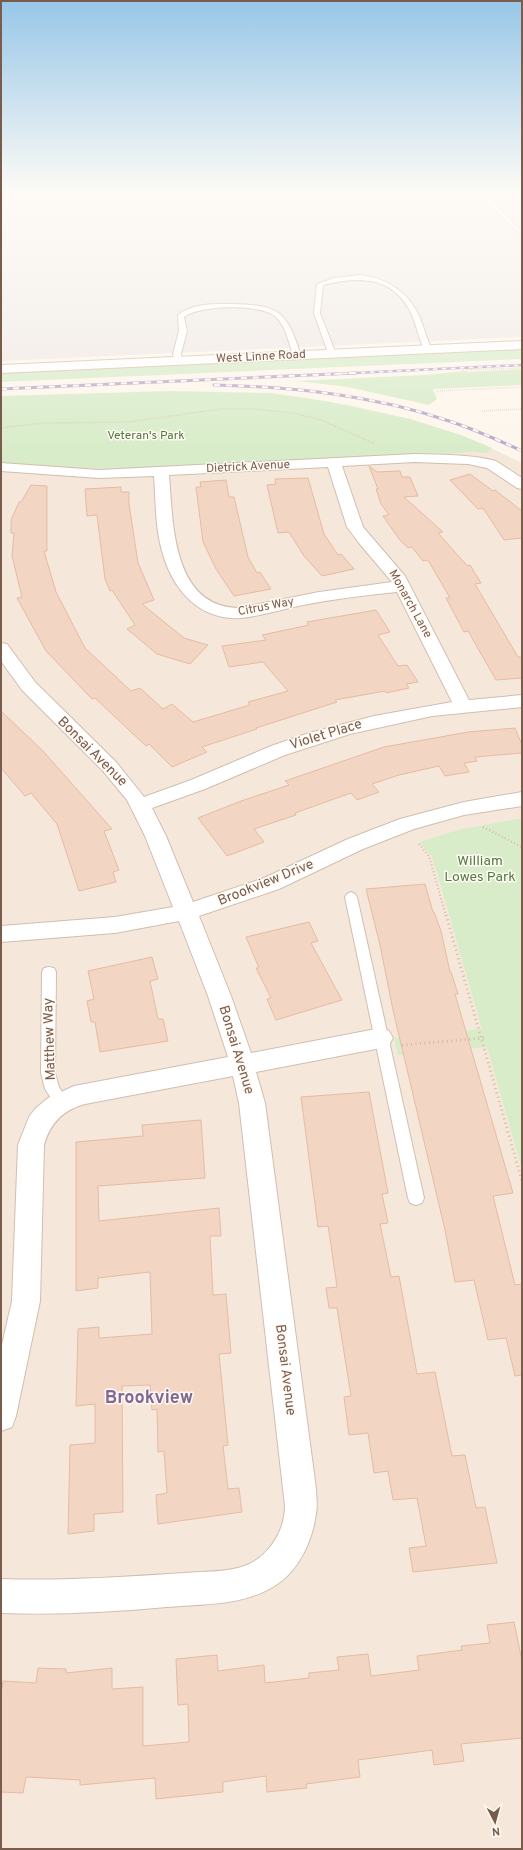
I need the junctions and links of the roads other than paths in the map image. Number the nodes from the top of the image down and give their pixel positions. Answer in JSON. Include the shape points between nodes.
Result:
{"nodes":[{"id":1,"x":333,"y":280,"type":"edge"},
{"id":2,"x":379,"y":280,"type":"edge"},
{"id":3,"x":522,"y":345,"type":"edge"},
{"id":4,"x":428,"y":350,"type":"junction"},
{"id":5,"x":332,"y":354,"type":"junction"},
{"id":6,"x":297,"y":356,"type":"junction"},
{"id":7,"x":178,"y":361,"type":"junction"},
{"id":8,"x":1,"y":369,"type":"edge"},
{"id":9,"x":334,"y":462,"type":"junction"},
{"id":10,"x":6,"y":468,"type":"edge"},
{"id":11,"x":161,"y":471,"type":"junction"},
{"id":12,"x":1,"y":482,"type":"edge"},
{"id":13,"x":522,"y":485,"type":"edge"},
{"id":14,"x":403,"y":586,"type":"junction"},
{"id":15,"x":1,"y":648,"type":"edge"},
{"id":16,"x":522,"y":700,"type":"edge"},
{"id":17,"x":463,"y":705,"type":"junction"},
{"id":18,"x":522,"y":800,"type":"edge"},
{"id":19,"x":140,"y":805,"type":"junction"},
{"id":20,"x":351,"y":897,"type":"dead end"},
{"id":21,"x":186,"y":911,"type":"junction"},
{"id":22,"x":1,"y":934,"type":"edge"},
{"id":23,"x":49,"y":972,"type":"dead end"},
{"id":24,"x":382,"y":1042,"type":"junction"},
{"id":25,"x":244,"y":1065,"type":"junction"},
{"id":26,"x":60,"y":1102,"type":"junction"},
{"id":27,"x":416,"y":1198,"type":"dead end"},
{"id":28,"x":1,"y":1416,"type":"edge"},
{"id":29,"x":1,"y":1596,"type":"edge"}],
"edges":[{"from":1,"to":5,"type":"lane","via":[[320,284],[317,314]]},
{"from":2,"to":4,"type":"lane","via":[[395,288],[413,310]]},
{"from":3,"to":4,"type":"street","name":"West Linne Road"},
{"from":4,"to":5,"type":"street","name":"West Linne Road"},
{"from":5,"to":6,"type":"street","name":"West Linne Road"},
{"from":6,"to":7,"type":"street","name":"West Linne Road"},
{"from":6,"to":7,"type":"lane","via":[[286,323],[272,311],[255,307],[201,308],[190,310],[180,316],[183,332],[177,354]]},
{"from":7,"to":8,"type":"street","name":"West Linne Road"},
{"from":9,"to":11,"type":"street","name":"Dietrick Avenue"},
{"from":9,"to":13,"type":"street","name":"Dietrick Avenue","via":[[424,458],[468,460],[484,462],[498,468]]},
{"from":9,"to":14,"type":"street","name":"Monarch Lane","via":[[355,527]]},
{"from":10,"to":11,"type":"street","name":"Dietrick Avenue","via":[[99,474]]},
{"from":10,"to":12,"type":"street"},
{"from":11,"to":14,"type":"street","name":"Citrus Way","via":[[169,546],[173,560],[190,590],[205,606],[217,611],[238,613],[312,598]]},
{"from":14,"to":17,"type":"street","name":"Monarch Lane"},
{"from":15,"to":19,"type":"street","name":"Bonsai Avenue","via":[[23,681],[110,767],[126,784]]},
{"from":16,"to":17,"type":"street","name":"Violet Place"},
{"from":17,"to":19,"type":"street","name":"Violet Place","via":[[393,717],[322,736],[286,748],[193,788]]},
{"from":18,"to":21,"type":"street","name":"Brookview Drive","via":[[471,807],[408,824],[370,838],[300,872],[257,889]]},
{"from":19,"to":21,"type":"street","name":"Bonsai Avenue"},
{"from":20,"to":24,"type":"lane"},
{"from":21,"to":22,"type":"street","name":"Brookview Drive","via":[[130,923]]},
{"from":21,"to":25,"type":"street","name":"Bonsai Avenue"},
{"from":23,"to":26,"type":"lane","name":"Matthew Way","via":[[48,1073],[52,1089]]},
{"from":24,"to":25,"type":"street"},
{"from":24,"to":27,"type":"lane"},
{"from":25,"to":26,"type":"street","via":[[85,1094]]},
{"from":25,"to":29,"type":"street","name":"Bonsai Avenue","via":[[252,1103],[300,1489],[300,1516],[294,1539],[278,1562],[259,1577],[231,1585],[112,1596]]},
{"from":26,"to":28,"type":"street","via":[[45,1114],[35,1128],[31,1145],[26,1301]]}]}
